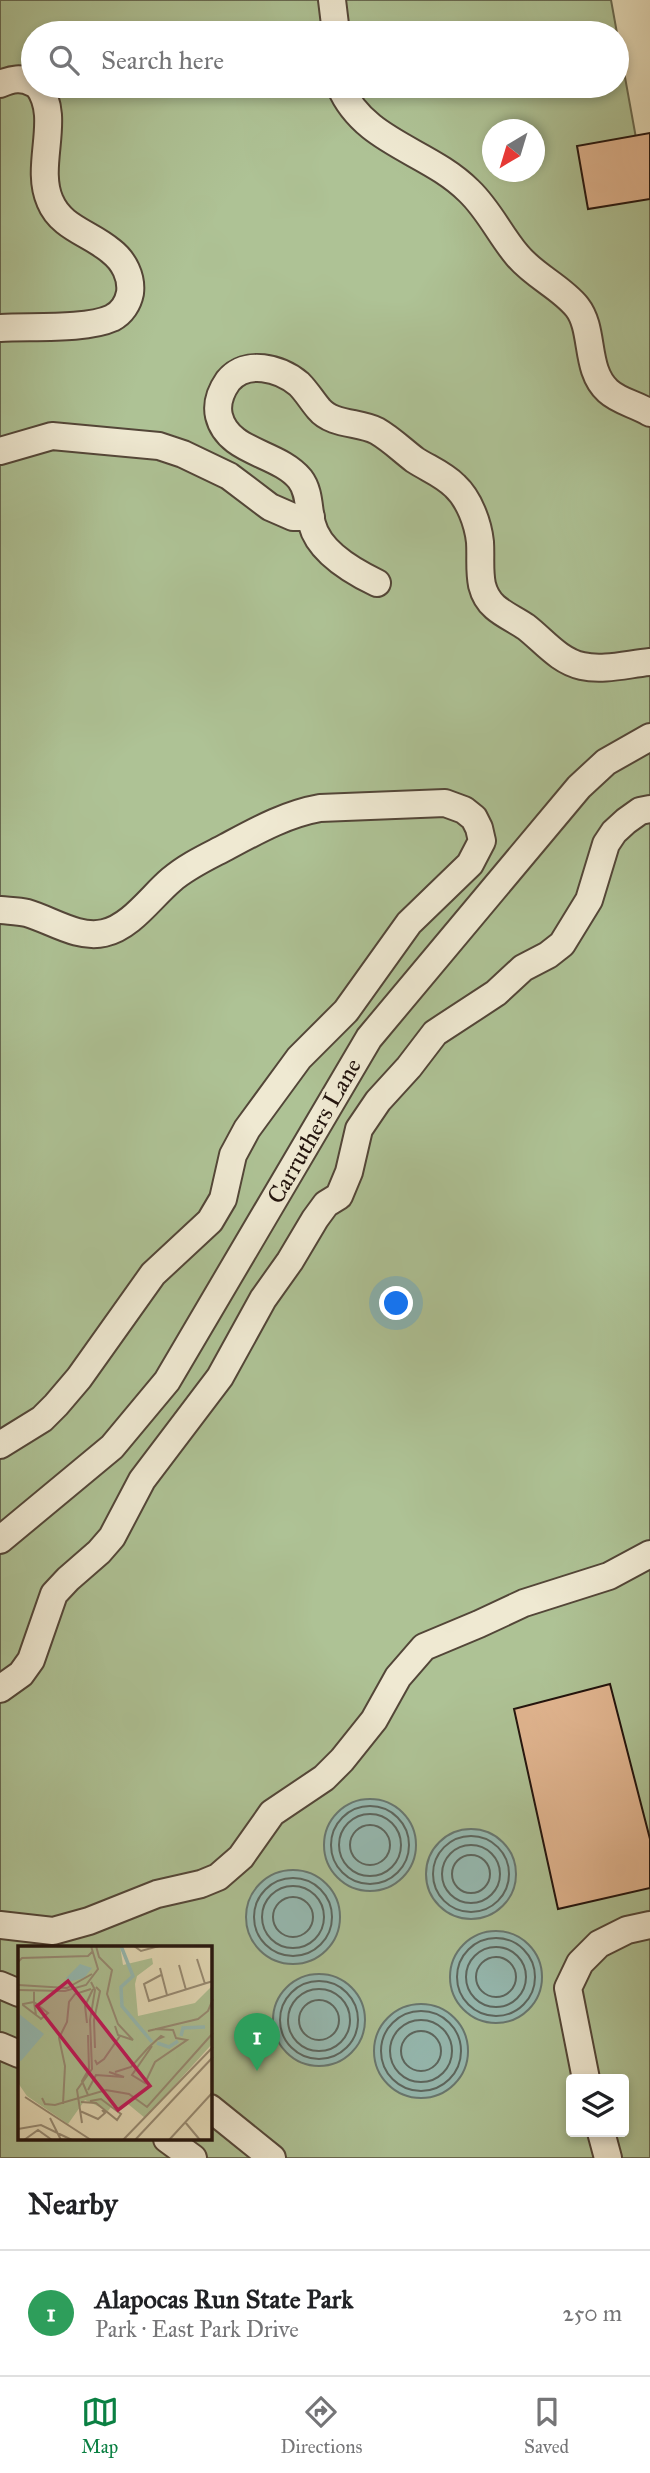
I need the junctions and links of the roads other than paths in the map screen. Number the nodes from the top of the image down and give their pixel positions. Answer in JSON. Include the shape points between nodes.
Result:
{"nodes":[{"id":1,"x":332,"y":0,"type":"edge"},
{"id":2,"x":335,"y":21,"type":"edge"},
{"id":3,"x":21,"y":79,"type":"edge"},
{"id":4,"x":0,"y":84,"type":"edge"},
{"id":5,"x":45,"y":98,"type":"edge"},
{"id":6,"x":346,"y":98,"type":"edge"},
{"id":7,"x":0,"y":328,"type":"edge"},
{"id":8,"x":650,"y":413,"type":"edge"},
{"id":9,"x":0,"y":451,"type":"edge"},
{"id":10,"x":311,"y":517,"type":"junction"},
{"id":11,"x":377,"y":583,"type":"dead end"},
{"id":12,"x":650,"y":662,"type":"edge"},
{"id":13,"x":650,"y":737,"type":"edge"},
{"id":14,"x":650,"y":809,"type":"edge"},
{"id":15,"x":0,"y":910,"type":"edge"},
{"id":16,"x":0,"y":1445,"type":"edge"},
{"id":17,"x":0,"y":1540,"type":"edge"},
{"id":18,"x":650,"y":1554,"type":"edge"},
{"id":19,"x":0,"y":1689,"type":"edge"},
{"id":20,"x":0,"y":1925,"type":"edge"},
{"id":21,"x":650,"y":1925,"type":"edge"},
{"id":22,"x":0,"y":1985,"type":"edge"},
{"id":23,"x":18,"y":1993,"type":"edge"},
{"id":24,"x":0,"y":2046,"type":"edge"},
{"id":25,"x":18,"y":2054,"type":"edge"},
{"id":26,"x":585,"y":2074,"type":"edge"},
{"id":27,"x":212,"y":2110,"type":"edge"},
{"id":28,"x":602,"y":2137,"type":"edge"},
{"id":29,"x":168,"y":2140,"type":"edge"},
{"id":30,"x":193,"y":2158,"type":"edge"},
{"id":31,"x":272,"y":2158,"type":"edge"},
{"id":32,"x":608,"y":2158,"type":"edge"}],
"edges":[{"from":1,"to":2,"type":"street"},
{"from":3,"to":4,"type":"street"},
{"from":5,"to":7,"type":"street","via":[[44,171],[54,211],[111,250],[128,272],[130,291],[113,318]]},
{"from":6,"to":8,"type":"street","via":[[370,127],[448,172],[470,191],[517,255],[579,308],[600,382],[616,397]]},
{"from":9,"to":10,"type":"street","via":[[52,436],[159,446],[216,469],[270,507],[293,517]]},
{"from":10,"to":11,"type":"street","via":[[313,529],[335,556]]},
{"from":10,"to":12,"type":"street","via":[[300,479],[233,438],[221,422],[218,409],[223,389],[245,369],[261,368],[289,377],[323,413],[379,432],[452,483],[477,525],[480,570],[488,599],[557,654],[583,667]]},
{"from":13,"to":17,"type":"street","name":"Carruthers Lane","via":[[606,762],[573,794],[369,1038],[167,1381],[112,1447]]},
{"from":14,"to":19,"type":"street","via":[[626,821],[606,844],[589,900],[562,944],[435,1033],[378,1101],[359,1129],[339,1196],[315,1219],[219,1377],[142,1480],[111,1537],[54,1594],[32,1660],[22,1674]]},
{"from":15,"to":16,"type":"street","via":[[24,912],[76,931],[104,933],[130,918],[193,864],[278,820],[320,808],[445,803],[474,818],[482,841],[466,871],[409,923],[346,1011],[299,1058],[247,1129],[233,1155],[223,1199],[210,1221],[153,1274],[56,1405]]},
{"from":18,"to":20,"type":"street","via":[[609,1576],[524,1603],[424,1647],[398,1677],[349,1753],[324,1778],[272,1813],[241,1857],[218,1877],[53,1931]]},
{"from":21,"to":26,"type":"street","via":[[599,1944],[580,1963],[568,1988]]},
{"from":22,"to":23,"type":"street"},
{"from":24,"to":25,"type":"street"},
{"from":27,"to":31,"type":"street"},
{"from":28,"to":32,"type":"street"},
{"from":29,"to":30,"type":"street"}]}
